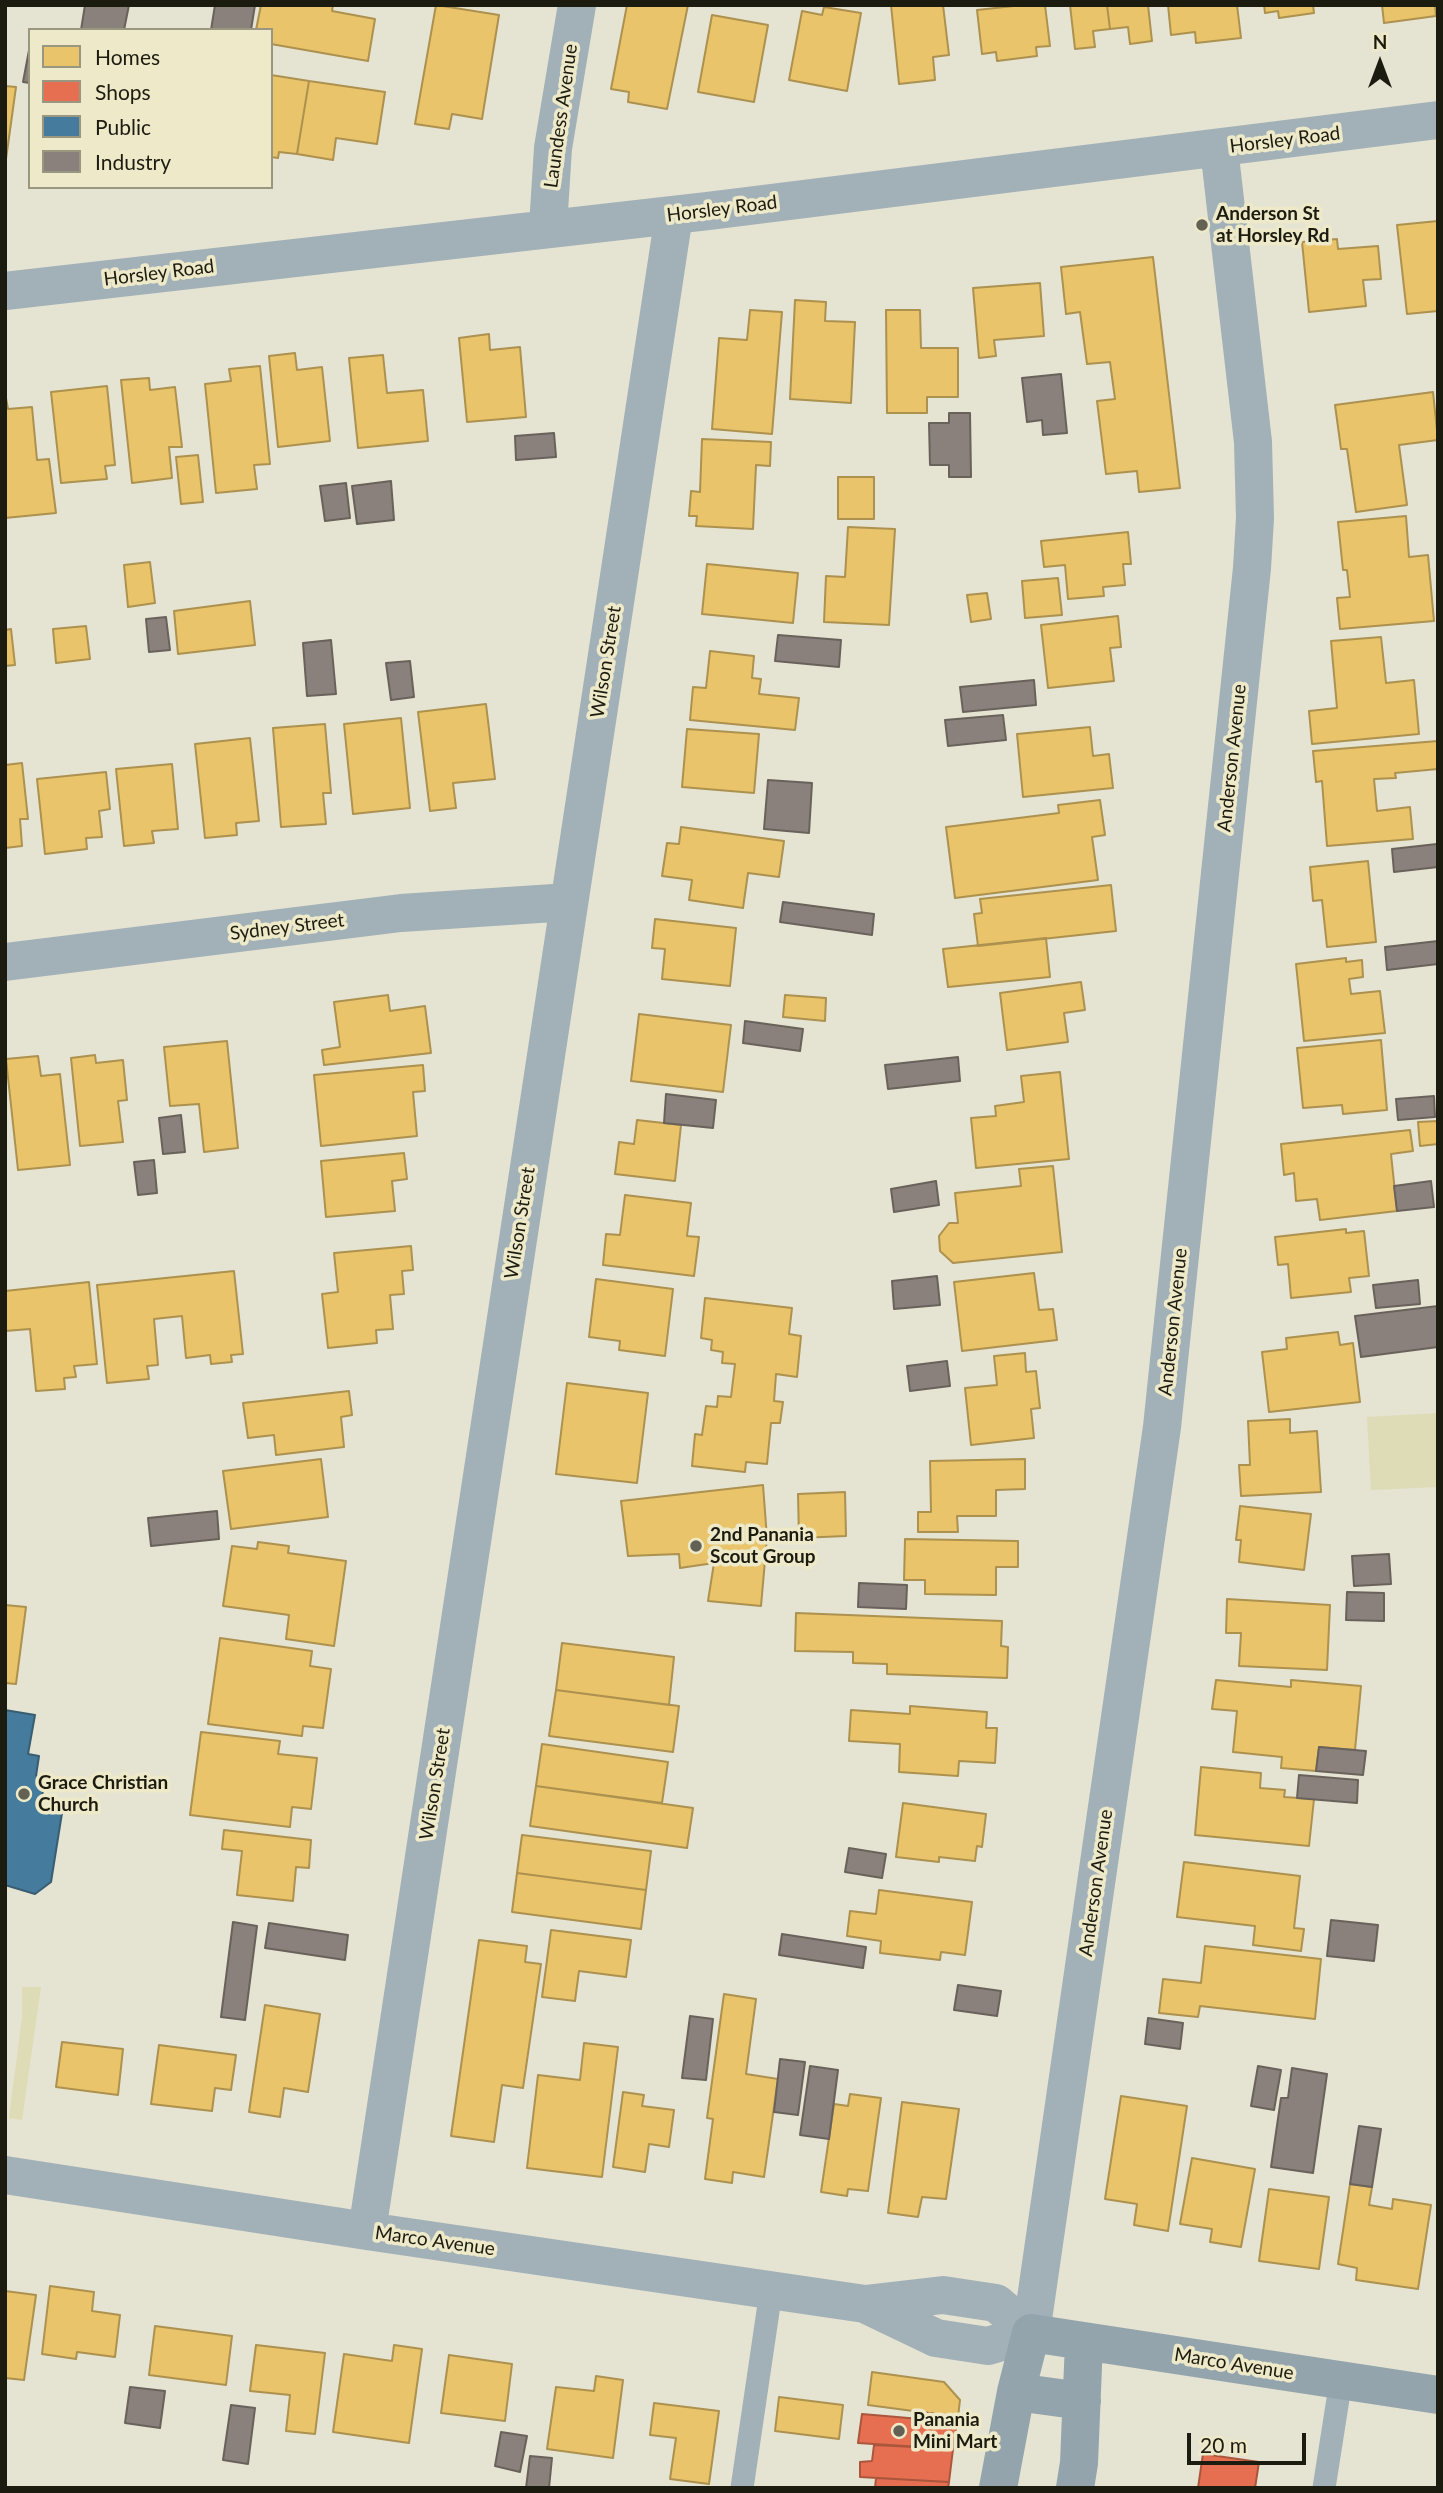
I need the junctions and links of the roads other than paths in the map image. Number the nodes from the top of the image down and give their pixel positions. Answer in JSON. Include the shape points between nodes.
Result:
{"nodes":[{"id":1,"x":577,"y":5,"type":"edge"},
{"id":2,"x":1438,"y":120,"type":"edge"},
{"id":3,"x":1219,"y":148,"type":"junction"},
{"id":4,"x":674,"y":215,"type":"junction"},
{"id":5,"x":548,"y":227,"type":"junction"},
{"id":6,"x":5,"y":291,"type":"edge"},
{"id":7,"x":569,"y":902,"type":"junction"},
{"id":8,"x":5,"y":962,"type":"edge"},
{"id":9,"x":5,"y":2175,"type":"edge"},
{"id":10,"x":367,"y":2231,"type":"junction"},
{"id":11,"x":772,"y":2291,"type":"junction"},
{"id":12,"x":1031,"y":2333,"type":"junction"},
{"id":13,"x":1084,"y":2342,"type":"junction"},
{"id":14,"x":1341,"y":2380,"type":"junction"},
{"id":15,"x":1016,"y":2392,"type":"junction"},
{"id":16,"x":1438,"y":2395,"type":"edge"},
{"id":17,"x":1082,"y":2401,"type":"junction"},
{"id":18,"x":742,"y":2488,"type":"edge"},
{"id":19,"x":998,"y":2488,"type":"edge"},
{"id":20,"x":1075,"y":2488,"type":"edge"},
{"id":21,"x":1324,"y":2488,"type":"edge"}],
"edges":[{"from":1,"to":5,"type":"street","name":"Laundess Avenue","via":[[553,148]]},
{"from":2,"to":3,"type":"street","name":"Horsley Road"},
{"from":3,"to":4,"type":"street","name":"Horsley Road"},
{"from":3,"to":12,"type":"street","name":"Anderson Avenue","via":[[1253,442],[1252,568],[1162,1427]]},
{"from":4,"to":5,"type":"street","name":"Horsley Road"},
{"from":4,"to":7,"type":"street","name":"Wilson Street"},
{"from":5,"to":6,"type":"street","name":"Horsley Road"},
{"from":7,"to":8,"type":"street","name":"Sydney Street","via":[[401,913]]},
{"from":7,"to":10,"type":"street","name":"Wilson Street"},
{"from":9,"to":10,"type":"street","name":"Marco Avenue"},
{"from":10,"to":11,"type":"street","name":"Marco Avenue"},
{"from":11,"to":12,"type":"street","name":"Marco Avenue","via":[[865,2304],[943,2295],[996,2303]]},
{"from":11,"to":18,"type":"lane"},
{"from":12,"to":13,"type":"street","name":"Marco Avenue"},
{"from":12,"to":15,"type":"street","name":"Anderson Avenue"},
{"from":13,"to":14,"type":"street","name":"Marco Avenue"},
{"from":13,"to":17,"type":"street"},
{"from":14,"to":16,"type":"street","name":"Marco Avenue"},
{"from":14,"to":21,"type":"lane"},
{"from":15,"to":17,"type":"street"},
{"from":15,"to":19,"type":"street","name":"Anderson Avenue"},
{"from":17,"to":20,"type":"street"}]}
